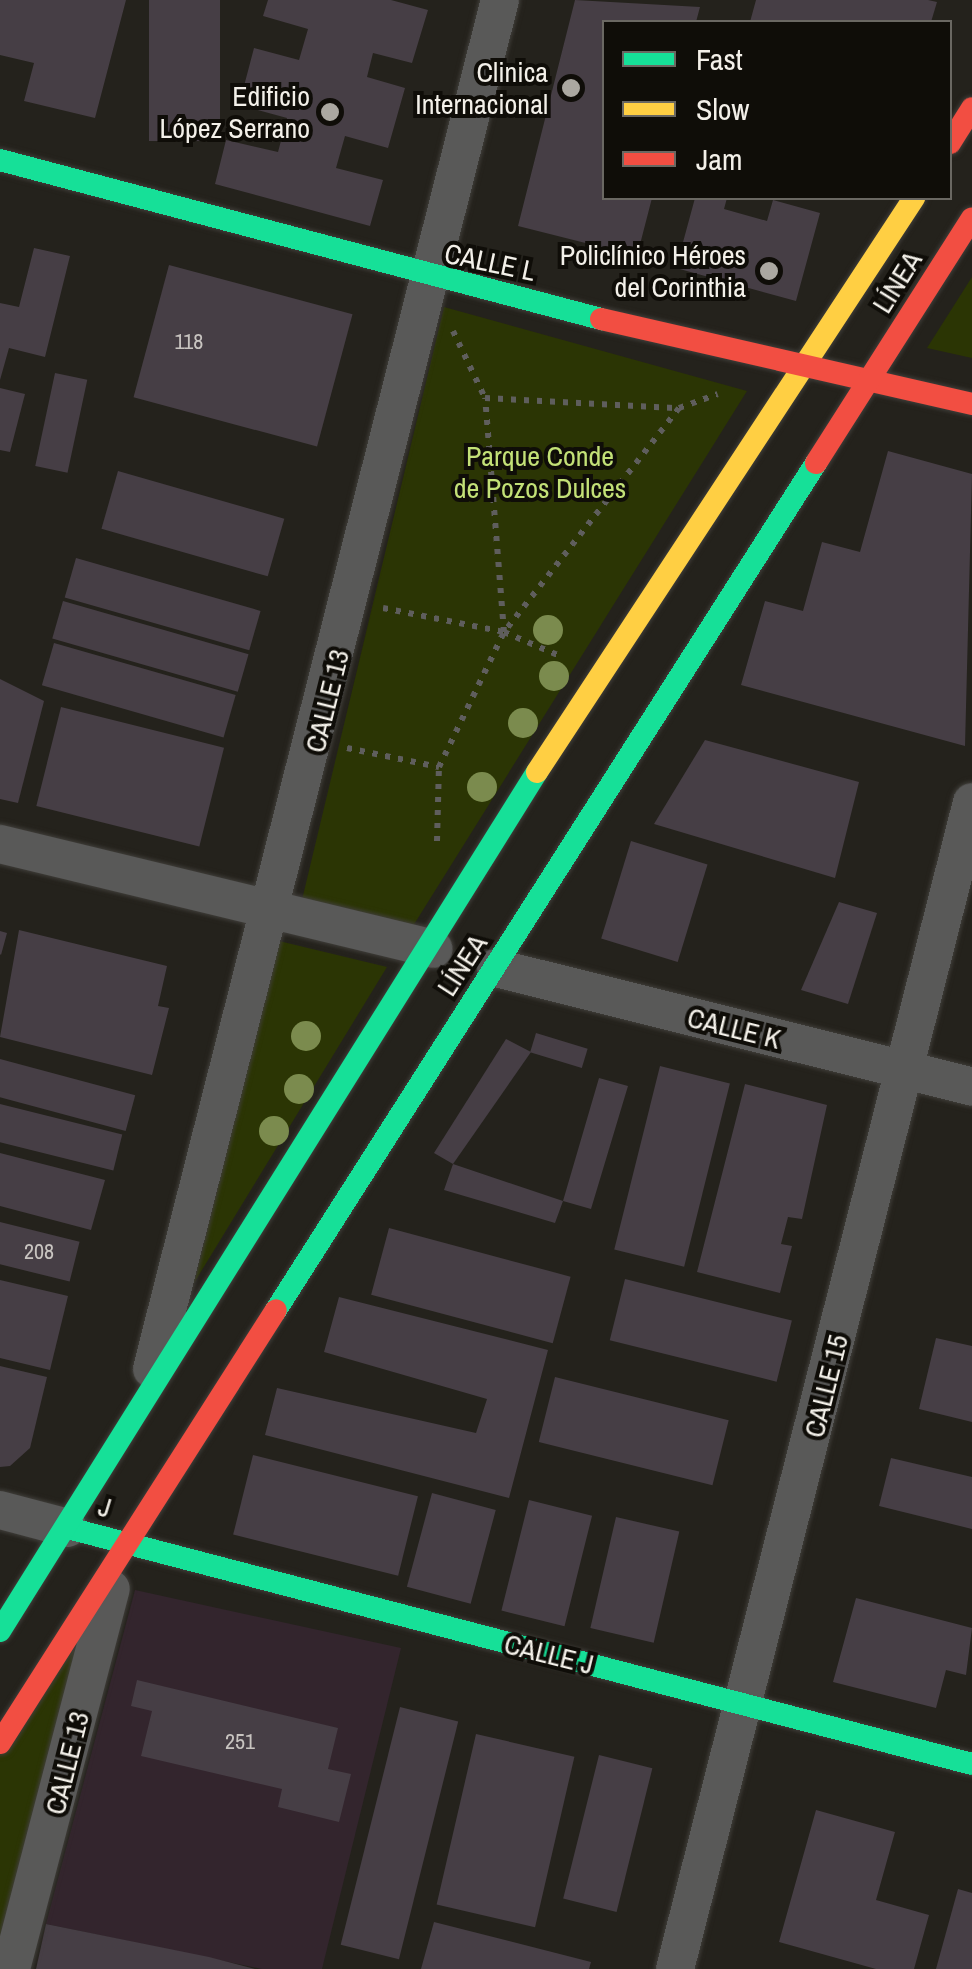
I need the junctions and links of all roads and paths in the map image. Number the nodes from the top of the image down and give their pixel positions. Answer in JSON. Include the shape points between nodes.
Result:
{"nodes":[{"id":1,"x":500,"y":0,"type":"edge"},
{"id":2,"x":972,"y":108,"type":"edge"},
{"id":3,"x":952,"y":139,"type":"edge"},
{"id":4,"x":0,"y":160,"type":"edge"},
{"id":5,"x":913,"y":200,"type":"edge"},
{"id":6,"x":972,"y":218,"type":"edge"},
{"id":7,"x":429,"y":280,"type":"junction"},
{"id":8,"x":808,"y":361,"type":"junction"},
{"id":9,"x":872,"y":376,"type":"junction"},
{"id":10,"x":485,"y":398,"type":"junction"},
{"id":11,"x":972,"y":404,"type":"edge"},
{"id":12,"x":352,"y":603,"type":"junction"},
{"id":13,"x":504,"y":632,"type":"junction"},
{"id":14,"x":601,"y":675,"type":"junction"},
{"id":15,"x":316,"y":741,"type":"junction"},
{"id":16,"x":439,"y":767,"type":"junction"},
{"id":17,"x":972,"y":802,"type":"edge"},
{"id":18,"x":0,"y":844,"type":"edge"},
{"id":19,"x":436,"y":858,"type":"dead end"},
{"id":20,"x":272,"y":914,"type":"junction"},
{"id":21,"x":432,"y":948,"type":"junction"},
{"id":22,"x":496,"y":968,"type":"junction"},
{"id":23,"x":904,"y":1071,"type":"junction"},
{"id":24,"x":972,"y":1088,"type":"edge"},
{"id":25,"x":144,"y":1400,"type":"junction"},
{"id":26,"x":0,"y":1510,"type":"edge"},
{"id":27,"x":68,"y":1528,"type":"junction"},
{"id":28,"x":122,"y":1550,"type":"junction"},
{"id":29,"x":0,"y":1631,"type":"edge"},
{"id":30,"x":748,"y":1706,"type":"junction"},
{"id":31,"x":0,"y":1743,"type":"edge"},
{"id":32,"x":972,"y":1764,"type":"edge"},
{"id":33,"x":11,"y":1969,"type":"edge"},
{"id":34,"x":676,"y":1969,"type":"edge"}],
"edges":[{"from":1,"to":7,"type":"street","name":"CALLE 13"},
{"from":2,"to":3,"type":"main road"},
{"from":4,"to":7,"type":"main road","name":"CALLE L"},
{"from":5,"to":8,"type":"main road","name":"LÍNEA"},
{"from":6,"to":9,"type":"main road","name":"LÍNEA"},
{"from":7,"to":8,"type":"main road","name":"CALLE L"},
{"from":7,"to":10,"type":"path"},
{"from":7,"to":12,"type":"street","name":"CALLE 13"},
{"from":8,"to":9,"type":"main road","name":"CALLE L"},
{"from":8,"to":14,"type":"main road","name":"LÍNEA"},
{"from":9,"to":11,"type":"main road","name":"CALLE L"},
{"from":9,"to":22,"type":"main road","name":"LÍNEA"},
{"from":10,"to":13,"type":"path"},
{"from":10,"to":13,"type":"path","via":[[679,408]]},
{"from":12,"to":13,"type":"path"},
{"from":12,"to":15,"type":"street","name":"CALLE 13"},
{"from":13,"to":14,"type":"path"},
{"from":13,"to":16,"type":"path"},
{"from":14,"to":21,"type":"main road","name":"LÍNEA"},
{"from":15,"to":16,"type":"path"},
{"from":15,"to":20,"type":"street","name":"CALLE 13"},
{"from":16,"to":19,"type":"path"},
{"from":17,"to":23,"type":"street","name":"CALLE 15"},
{"from":18,"to":20,"type":"street"},
{"from":20,"to":21,"type":"street"},
{"from":20,"to":25,"type":"street","name":"CALLE 13"},
{"from":21,"to":25,"type":"main road","name":"LÍNEA"},
{"from":22,"to":23,"type":"street","name":"CALLE K"},
{"from":22,"to":28,"type":"main road","name":"LÍNEA"},
{"from":23,"to":24,"type":"street","name":"CALLE K"},
{"from":23,"to":30,"type":"street","name":"CALLE 15"},
{"from":25,"to":27,"type":"main road","name":"LÍNEA"},
{"from":26,"to":27,"type":"street"},
{"from":27,"to":28,"type":"main road","name":"J"},
{"from":27,"to":29,"type":"main road","name":"LÍNEA"},
{"from":28,"to":30,"type":"main road","name":"CALLE J"},
{"from":28,"to":31,"type":"main road","name":"LÍNEA"},
{"from":28,"to":33,"type":"street","name":"CALLE 13"},
{"from":30,"to":32,"type":"main road","name":"CALLE J"},
{"from":30,"to":34,"type":"street","name":"CALLE 15"}]}
